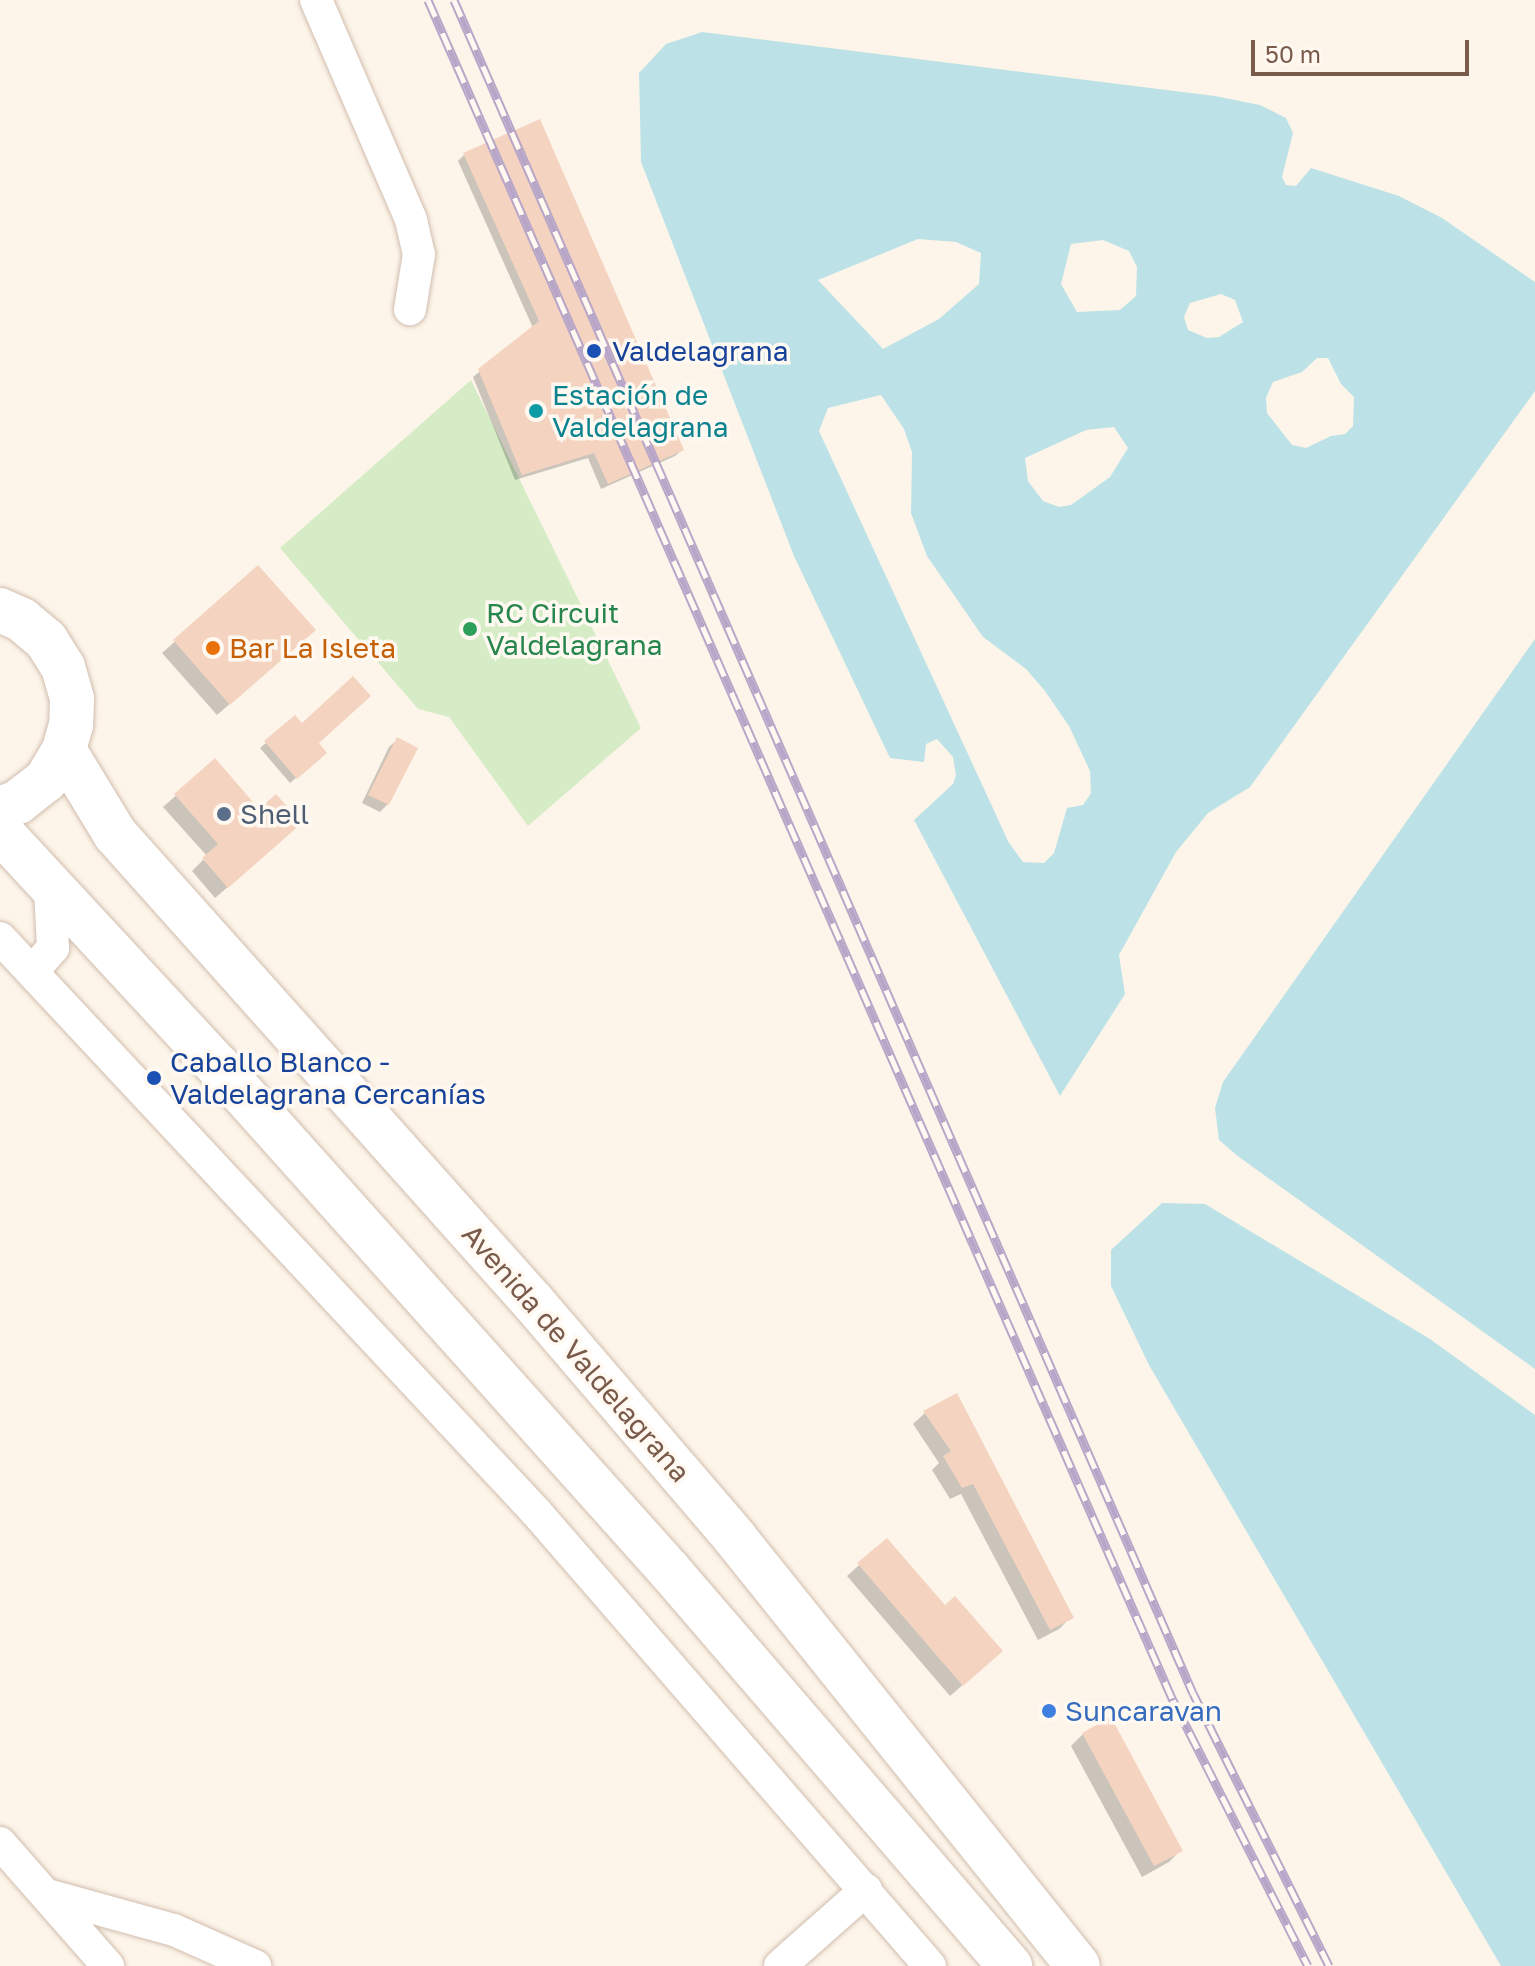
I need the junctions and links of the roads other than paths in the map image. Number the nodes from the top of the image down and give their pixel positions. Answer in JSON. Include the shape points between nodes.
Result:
{"nodes":[{"id":1,"x":316,"y":0,"type":"edge"},
{"id":2,"x":410,"y":309,"type":"dead end"},
{"id":3,"x":0,"y":610,"type":"edge"},
{"id":4,"x":64,"y":750,"type":"junction"},
{"id":5,"x":0,"y":809,"type":"edge"},
{"id":6,"x":0,"y":831,"type":"edge"},
{"id":7,"x":50,"y":888,"type":"junction"},
{"id":8,"x":0,"y":938,"type":"edge"},
{"id":9,"x":32,"y":972,"type":"junction"},
{"id":10,"x":0,"y":1843,"type":"edge"},
{"id":11,"x":866,"y":1890,"type":"junction"},
{"id":12,"x":47,"y":1895,"type":"junction"},
{"id":13,"x":108,"y":1966,"type":"edge"},
{"id":14,"x":253,"y":1966,"type":"edge"},
{"id":15,"x":780,"y":1966,"type":"edge"},
{"id":16,"x":930,"y":1966,"type":"edge"},
{"id":17,"x":1010,"y":1966,"type":"edge"},
{"id":18,"x":1078,"y":1966,"type":"edge"}],
"edges":[{"from":1,"to":2,"type":"street","via":[[411,220],[419,254]]},
{"from":3,"to":4,"type":"main road","via":[[46,640],[63,667],[72,699]]},
{"from":4,"to":5,"type":"main road","via":[[46,780]]},
{"from":4,"to":18,"type":"main road","name":"Avenida de Valdelagrana","via":[[115,834],[735,1538]]},
{"from":6,"to":7,"type":"main road"},
{"from":7,"to":9,"type":"street","via":[[53,948]]},
{"from":7,"to":17,"type":"main road","via":[[217,1065],[669,1570]]},
{"from":8,"to":9,"type":"street"},
{"from":9,"to":11,"type":"street","via":[[536,1512]]},
{"from":10,"to":12,"type":"street"},
{"from":11,"to":15,"type":"street"},
{"from":11,"to":16,"type":"street"},
{"from":12,"to":13,"type":"street"},
{"from":12,"to":14,"type":"street","via":[[174,1930]]}]}
